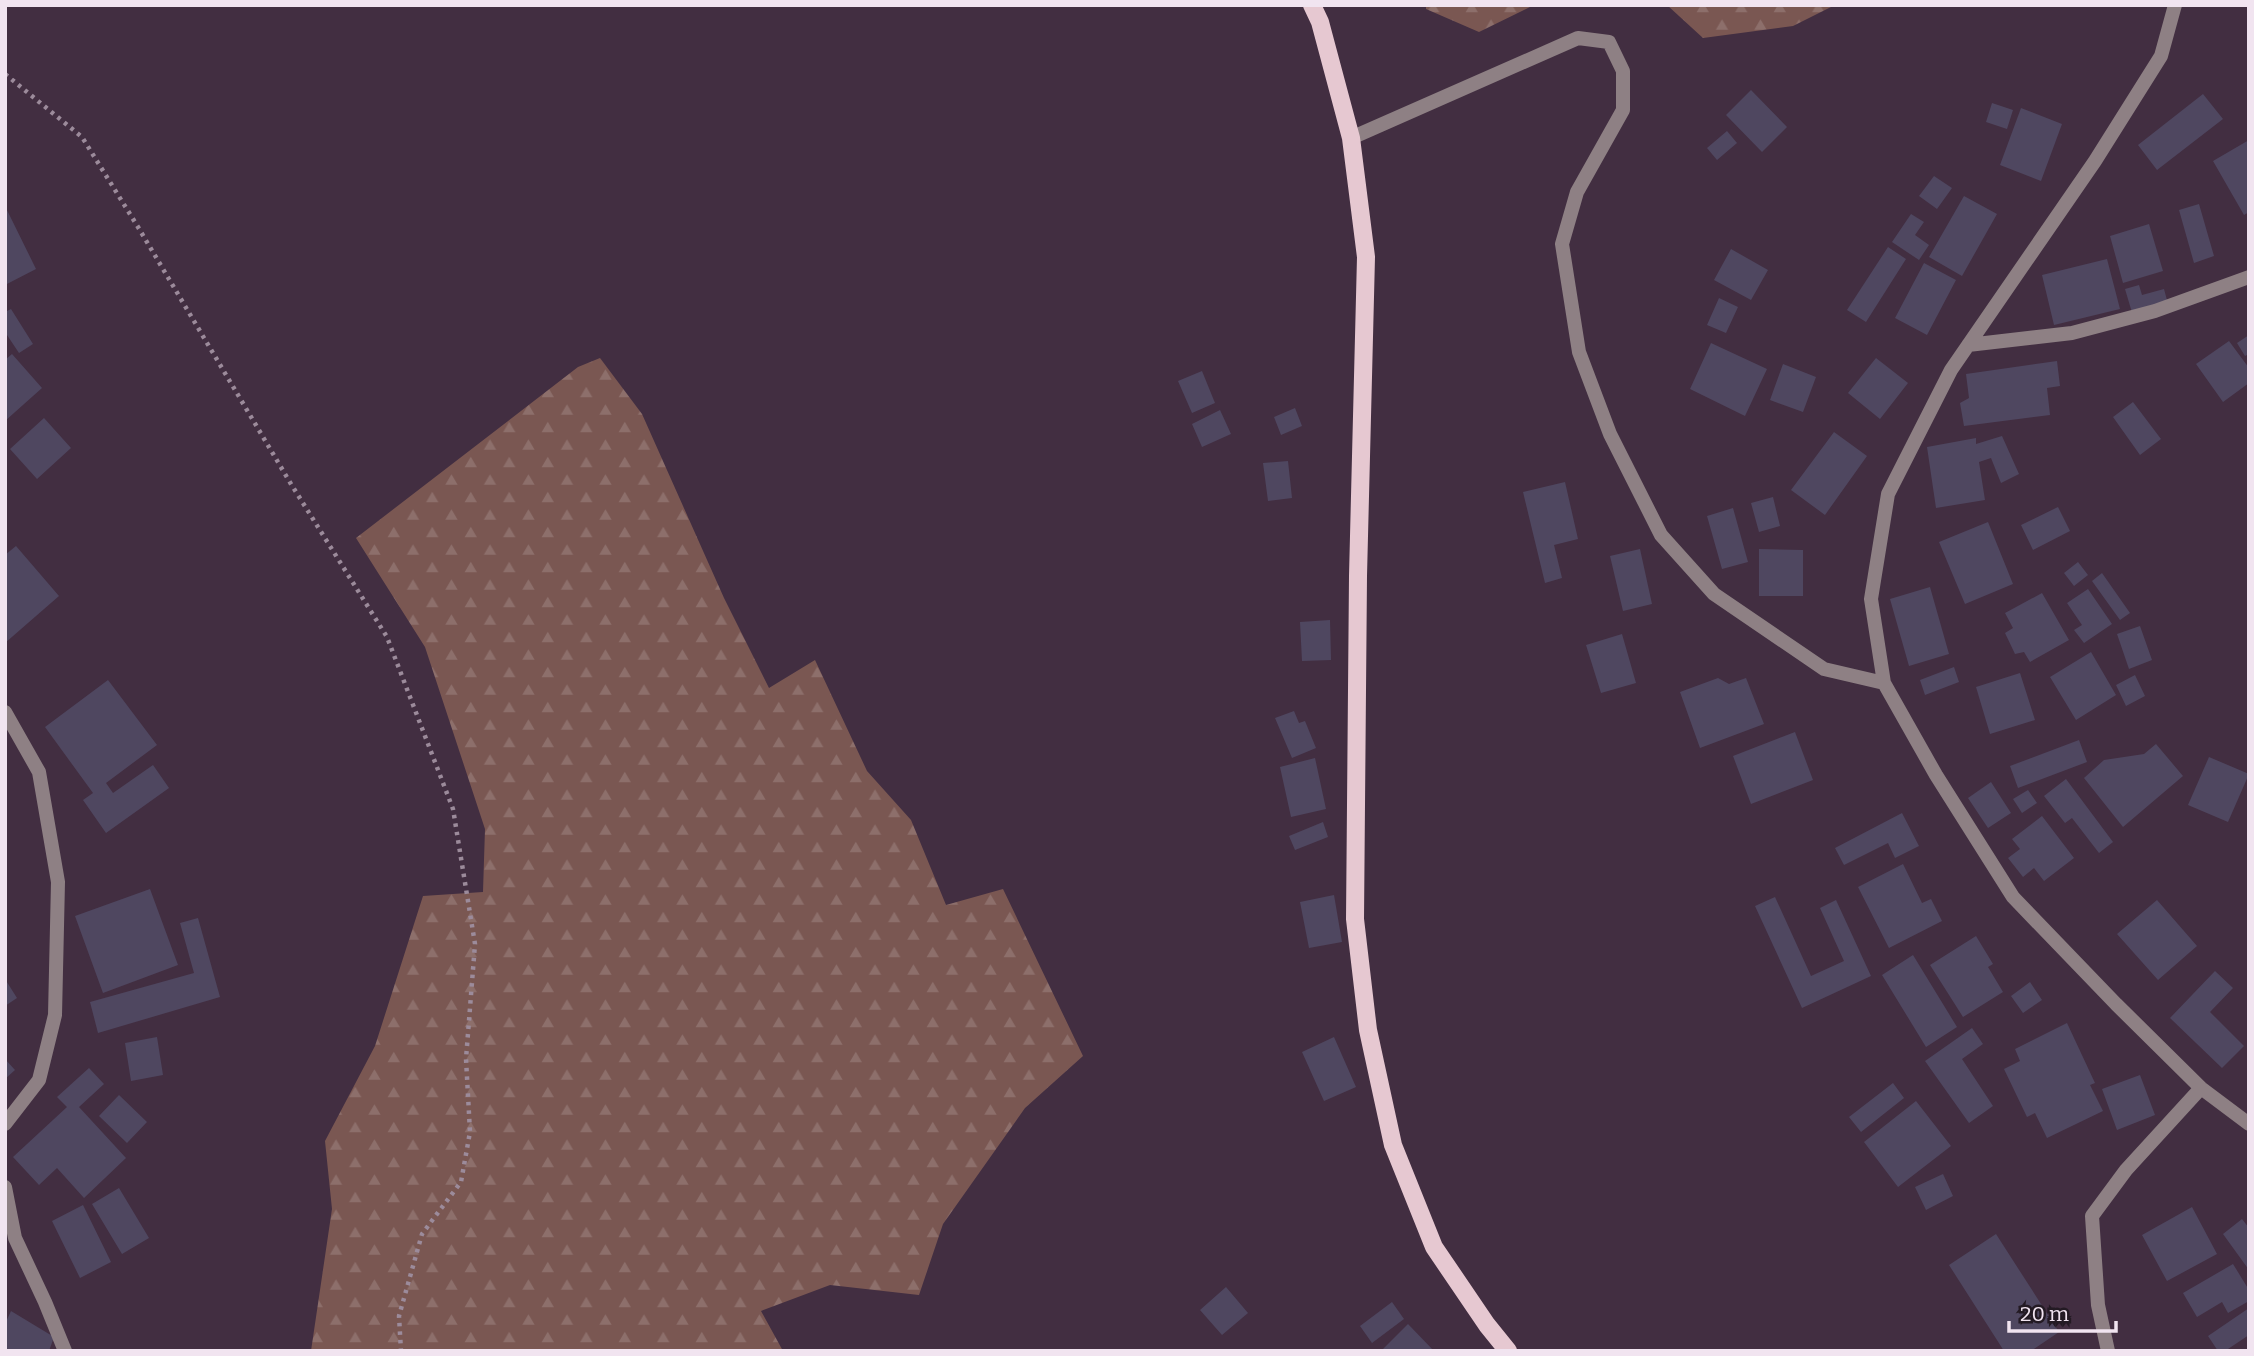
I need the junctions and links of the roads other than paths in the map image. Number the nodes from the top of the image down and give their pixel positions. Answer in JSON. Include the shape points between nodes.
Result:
{"nodes":[{"id":1,"x":1312,"y":5,"type":"edge"},
{"id":2,"x":2176,"y":6,"type":"edge"},
{"id":3,"x":1351,"y":138,"type":"junction"},
{"id":4,"x":2249,"y":277,"type":"edge"},
{"id":5,"x":1968,"y":345,"type":"junction"},
{"id":6,"x":1884,"y":683,"type":"junction"},
{"id":7,"x":5,"y":712,"type":"edge"},
{"id":8,"x":2201,"y":1088,"type":"junction"},
{"id":9,"x":5,"y":1124,"type":"edge"},
{"id":10,"x":2249,"y":1124,"type":"edge"},
{"id":11,"x":5,"y":1187,"type":"edge"},
{"id":12,"x":65,"y":1351,"type":"edge"},
{"id":13,"x":1508,"y":1351,"type":"edge"},
{"id":14,"x":2108,"y":1351,"type":"edge"}],
"edges":[{"from":1,"to":3,"type":"main road"},
{"from":2,"to":5,"type":"street","via":[[2161,56]]},
{"from":3,"to":6,"type":"street","via":[[1578,38],[1609,42],[1623,71],[1623,110],[1577,192],[1562,244],[1579,352],[1610,434],[1661,535],[1714,594],[1824,669]]},
{"from":3,"to":13,"type":"main road","via":[[1366,257],[1355,919],[1368,1030],[1393,1145],[1434,1247]]},
{"from":4,"to":5,"type":"street","via":[[2155,311],[2072,333]]},
{"from":5,"to":6,"type":"street","via":[[1888,494],[1871,599]]},
{"from":6,"to":8,"type":"street","via":[[2013,897]]},
{"from":7,"to":9,"type":"street","via":[[39,772],[58,882],[55,1015],[39,1080]]},
{"from":8,"to":10,"type":"street"},
{"from":8,"to":14,"type":"street","via":[[2126,1170],[2092,1216],[2098,1305]]},
{"from":11,"to":12,"type":"street","via":[[15,1238]]}]}
